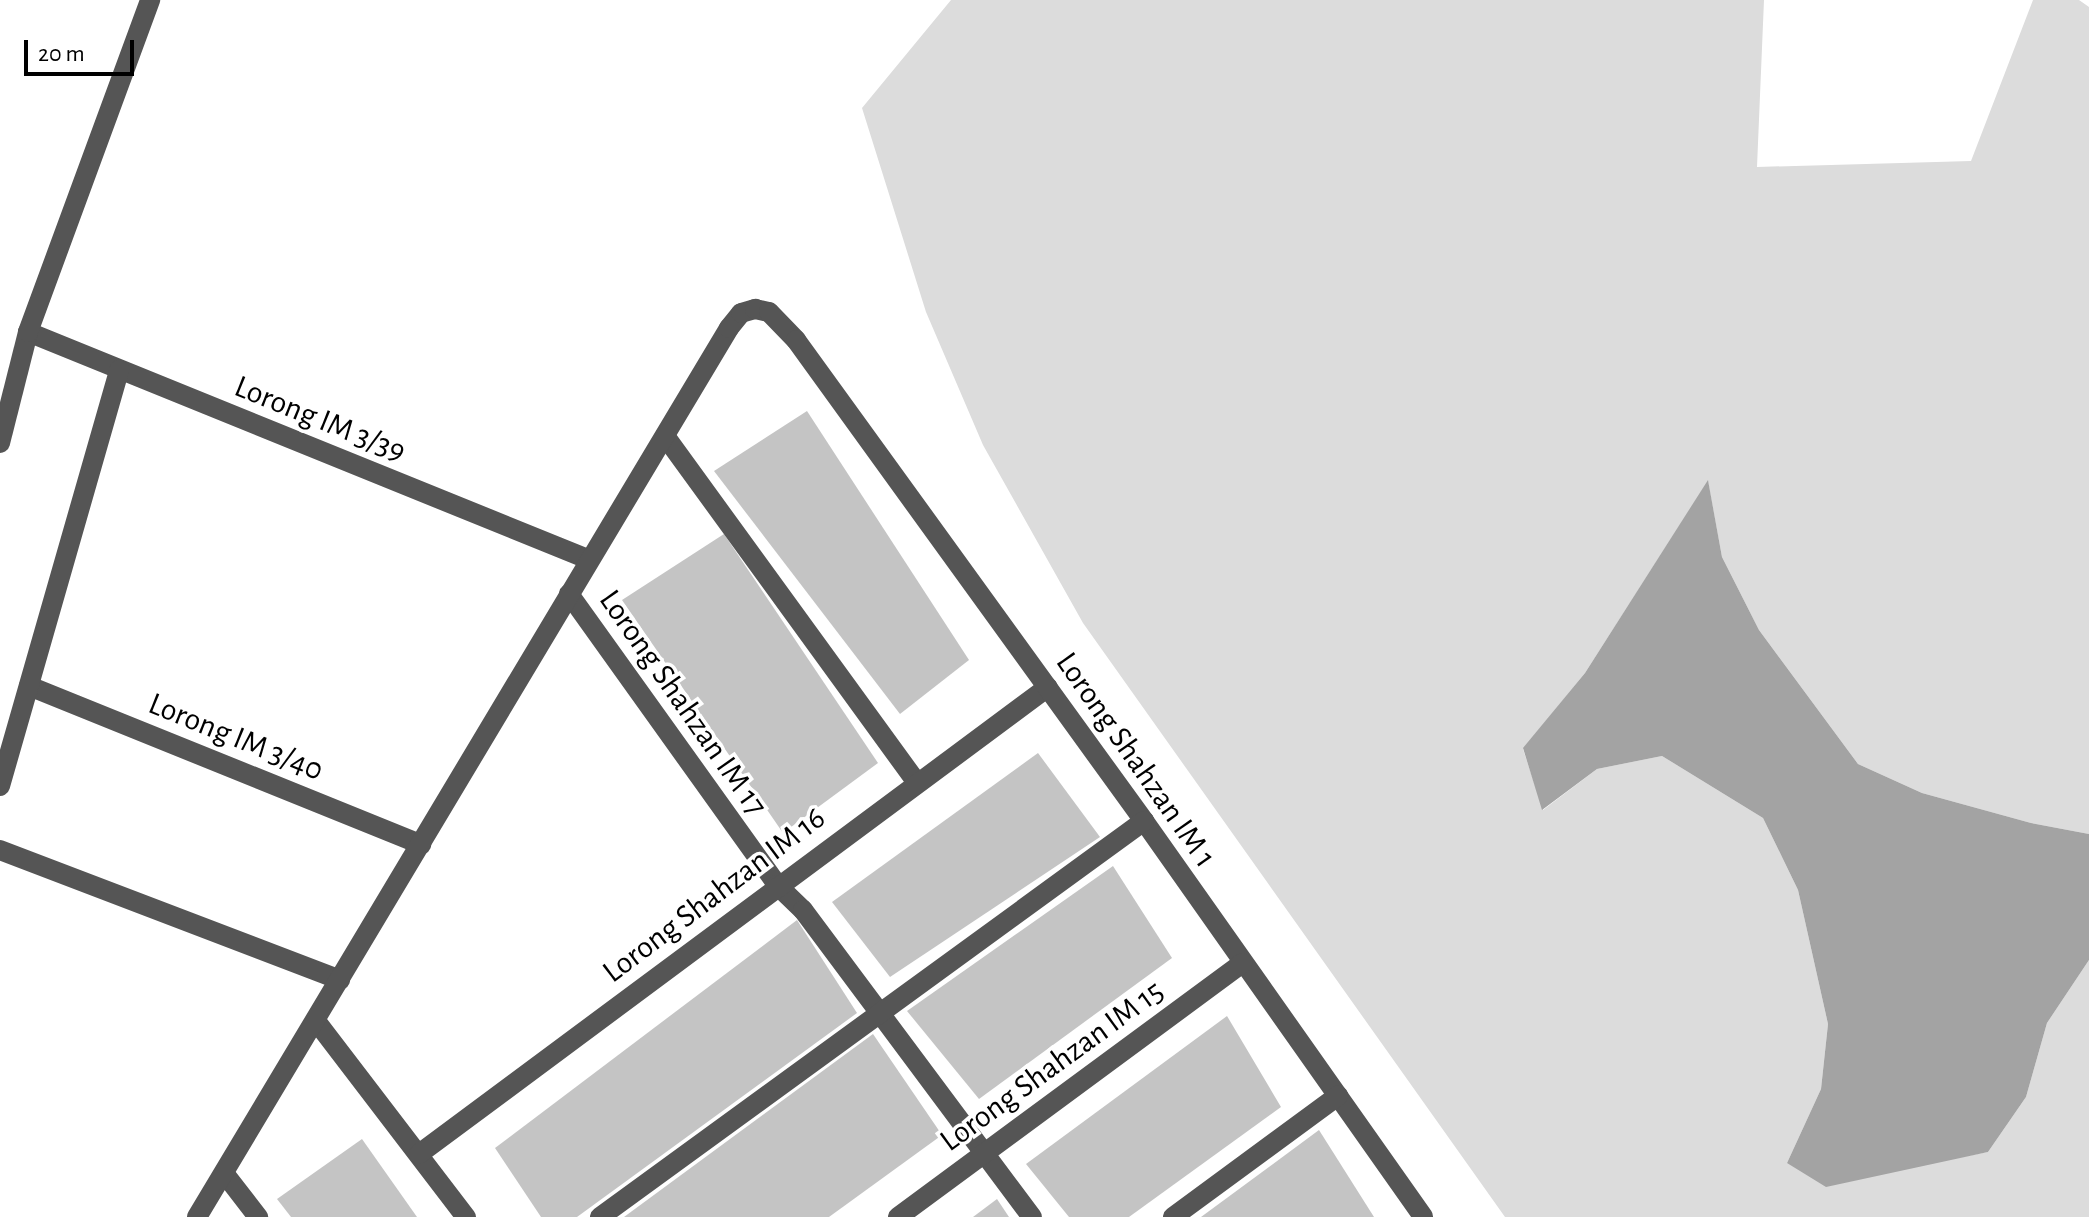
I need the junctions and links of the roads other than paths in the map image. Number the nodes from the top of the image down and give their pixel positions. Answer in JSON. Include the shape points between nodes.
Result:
{"nodes":[{"id":1,"x":150,"y":0,"type":"edge"},
{"id":2,"x":28,"y":332,"type":"junction"},
{"id":3,"x":119,"y":370,"type":"junction"},
{"id":4,"x":665,"y":436,"type":"junction"},
{"id":5,"x":0,"y":443,"type":"edge"},
{"id":6,"x":590,"y":560,"type":"junction"},
{"id":7,"x":569,"y":594,"type":"junction"},
{"id":8,"x":29,"y":686,"type":"junction"},
{"id":9,"x":1048,"y":687,"type":"junction"},
{"id":10,"x":916,"y":782,"type":"junction"},
{"id":11,"x":0,"y":786,"type":"edge"},
{"id":12,"x":1144,"y":821,"type":"junction"},
{"id":13,"x":421,"y":844,"type":"junction"},
{"id":14,"x":0,"y":850,"type":"edge"},
{"id":15,"x":777,"y":885,"type":"junction"},
{"id":16,"x":1242,"y":963,"type":"junction"},
{"id":17,"x":340,"y":980,"type":"junction"},
{"id":18,"x":879,"y":1011,"type":"junction"},
{"id":19,"x":316,"y":1021,"type":"junction"},
{"id":20,"x":1338,"y":1096,"type":"junction"},
{"id":21,"x":985,"y":1153,"type":"junction"},
{"id":22,"x":419,"y":1154,"type":"junction"},
{"id":23,"x":224,"y":1173,"type":"junction"},
{"id":24,"x":197,"y":1217,"type":"edge"},
{"id":25,"x":258,"y":1217,"type":"edge"},
{"id":26,"x":466,"y":1217,"type":"edge"},
{"id":27,"x":600,"y":1217,"type":"edge"},
{"id":28,"x":898,"y":1217,"type":"edge"},
{"id":29,"x":1032,"y":1217,"type":"edge"},
{"id":30,"x":1173,"y":1217,"type":"edge"},
{"id":31,"x":1423,"y":1217,"type":"edge"}],
"edges":[{"from":1,"to":2,"type":"street"},
{"from":2,"to":3,"type":"street","name":"Lorong IM 3/39"},
{"from":2,"to":5,"type":"street"},
{"from":3,"to":6,"type":"street","name":"Lorong IM 3/39"},
{"from":3,"to":8,"type":"street"},
{"from":4,"to":6,"type":"street"},
{"from":4,"to":9,"type":"street","name":"Lorong Shahzan IM 1","via":[[741,313],[769,312],[796,340]]},
{"from":4,"to":10,"type":"street"},
{"from":6,"to":7,"type":"street"},
{"from":7,"to":13,"type":"street"},
{"from":7,"to":15,"type":"street","name":"Lorong Shahzan IM 17"},
{"from":8,"to":11,"type":"street"},
{"from":8,"to":13,"type":"street","name":"Lorong IM 3/40"},
{"from":9,"to":10,"type":"street","name":"Lorong Shahzan IM 16"},
{"from":9,"to":12,"type":"street","name":"Lorong Shahzan IM 1"},
{"from":10,"to":15,"type":"street","name":"Lorong Shahzan IM 16"},
{"from":12,"to":16,"type":"street","name":"Lorong Shahzan IM 1"},
{"from":12,"to":18,"type":"street"},
{"from":13,"to":17,"type":"street"},
{"from":14,"to":17,"type":"street"},
{"from":15,"to":18,"type":"street","name":"Lorong Shahzan IM 17","via":[[803,910]]},
{"from":15,"to":22,"type":"street","name":"Lorong Shahzan IM 16"},
{"from":16,"to":20,"type":"street","name":"Lorong Shahzan IM 1"},
{"from":16,"to":21,"type":"street","name":"Lorong Shahzan IM 15"},
{"from":17,"to":19,"type":"street"},
{"from":18,"to":21,"type":"street","name":"Lorong Shahzan IM 17"},
{"from":18,"to":27,"type":"street"},
{"from":19,"to":22,"type":"street"},
{"from":19,"to":23,"type":"street"},
{"from":20,"to":30,"type":"street"},
{"from":20,"to":31,"type":"street","name":"Lorong Shahzan IM 1"},
{"from":21,"to":28,"type":"street","name":"Lorong Shahzan IM 15"},
{"from":21,"to":29,"type":"street","name":"Lorong Shahzan IM 17"},
{"from":22,"to":26,"type":"street"},
{"from":23,"to":24,"type":"street"},
{"from":23,"to":25,"type":"street"}]}
